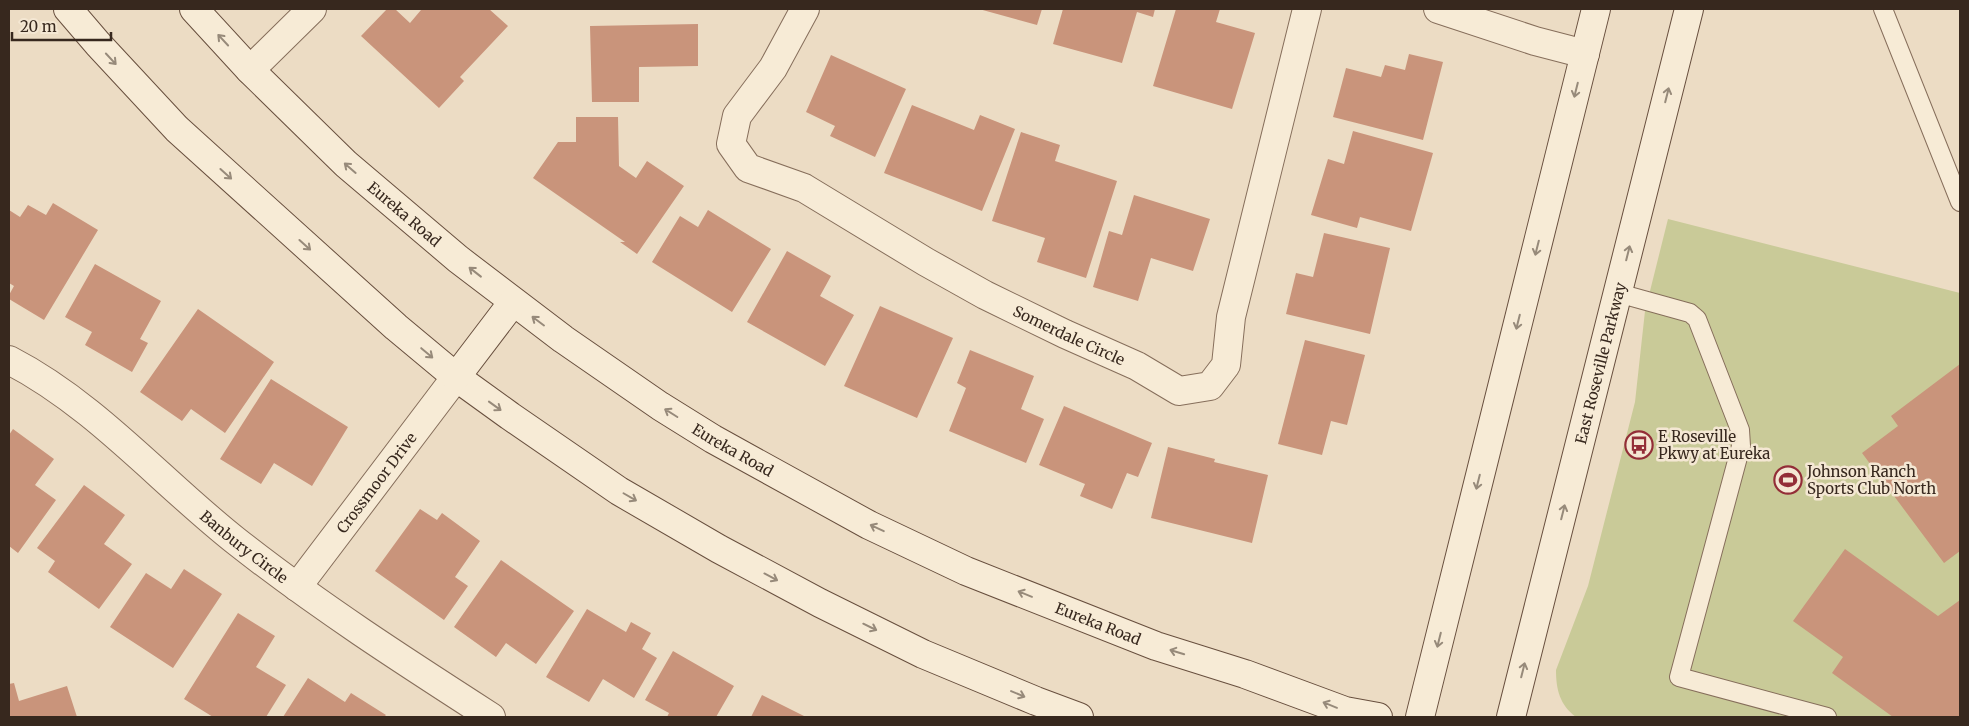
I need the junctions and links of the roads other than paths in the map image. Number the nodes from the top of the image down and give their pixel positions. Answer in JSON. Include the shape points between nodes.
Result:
{"nodes":[{"id":1,"x":68,"y":9,"type":"edge"},
{"id":2,"x":194,"y":9,"type":"edge"},
{"id":3,"x":312,"y":9,"type":"edge"},
{"id":4,"x":805,"y":9,"type":"edge"},
{"id":5,"x":1307,"y":9,"type":"edge"},
{"id":6,"x":1438,"y":9,"type":"edge"},
{"id":7,"x":1596,"y":9,"type":"edge"},
{"id":8,"x":1689,"y":9,"type":"edge"},
{"id":9,"x":1883,"y":9,"type":"edge"},
{"id":10,"x":1585,"y":54,"type":"junction"},
{"id":11,"x":250,"y":70,"type":"junction"},
{"id":12,"x":1960,"y":202,"type":"edge"},
{"id":13,"x":1618,"y":294,"type":"junction"},
{"id":14,"x":513,"y":302,"type":"junction"},
{"id":15,"x":9,"y":360,"type":"edge"},
{"id":16,"x":456,"y":377,"type":"junction"},
{"id":17,"x":297,"y":587,"type":"junction"},
{"id":18,"x":491,"y":717,"type":"edge"},
{"id":19,"x":1079,"y":717,"type":"edge"},
{"id":20,"x":1378,"y":717,"type":"edge"},
{"id":21,"x":1420,"y":717,"type":"edge"},
{"id":22,"x":1511,"y":717,"type":"edge"},
{"id":23,"x":1827,"y":717,"type":"edge"}],
"edges":[{"from":1,"to":16,"type":"main road","one_way":true,"via":[[177,129]]},
{"from":11,"to":2,"type":"main road","name":"Eureka Road","one_way":true},
{"from":3,"to":11,"type":"main road"},
{"from":4,"to":5,"type":"main road","name":"Somerdale Circle","via":[[773,68],[738,116],[731,144],[748,168],[804,188],[985,295],[1137,366],[1180,391],[1210,386],[1226,365],[1231,317]]},
{"from":6,"to":10,"type":"main road"},
{"from":7,"to":10,"type":"main road"},
{"from":13,"to":8,"type":"main road","name":"East Roseville Parkway","one_way":true},
{"from":9,"to":12,"type":"lane"},
{"from":10,"to":21,"type":"main road","one_way":true},
{"from":14,"to":11,"type":"main road","name":"Eureka Road","one_way":true,"via":[[346,164]]},
{"from":22,"to":13,"type":"main road","name":"East Roseville Parkway","one_way":true},
{"from":13,"to":23,"type":"lane","via":[[1690,313],[1697,319],[1740,430],[1741,446],[1678,677]]},
{"from":14,"to":16,"type":"main road","name":"Crossmoor Drive"},
{"from":20,"to":14,"type":"main road","name":"Eureka Road","one_way":true,"via":[[1344,711],[1245,674],[1156,646],[966,571],[869,525],[667,411]]},
{"from":15,"to":17,"type":"main road","name":"Banbury Circle","via":[[65,393],[235,540]]},
{"from":16,"to":17,"type":"main road","name":"Crossmoor Drive"},
{"from":16,"to":19,"type":"main road","one_way":true,"via":[[619,491],[719,549],[923,654]]},
{"from":17,"to":18,"type":"main road","name":"Banbury Circle"}]}
